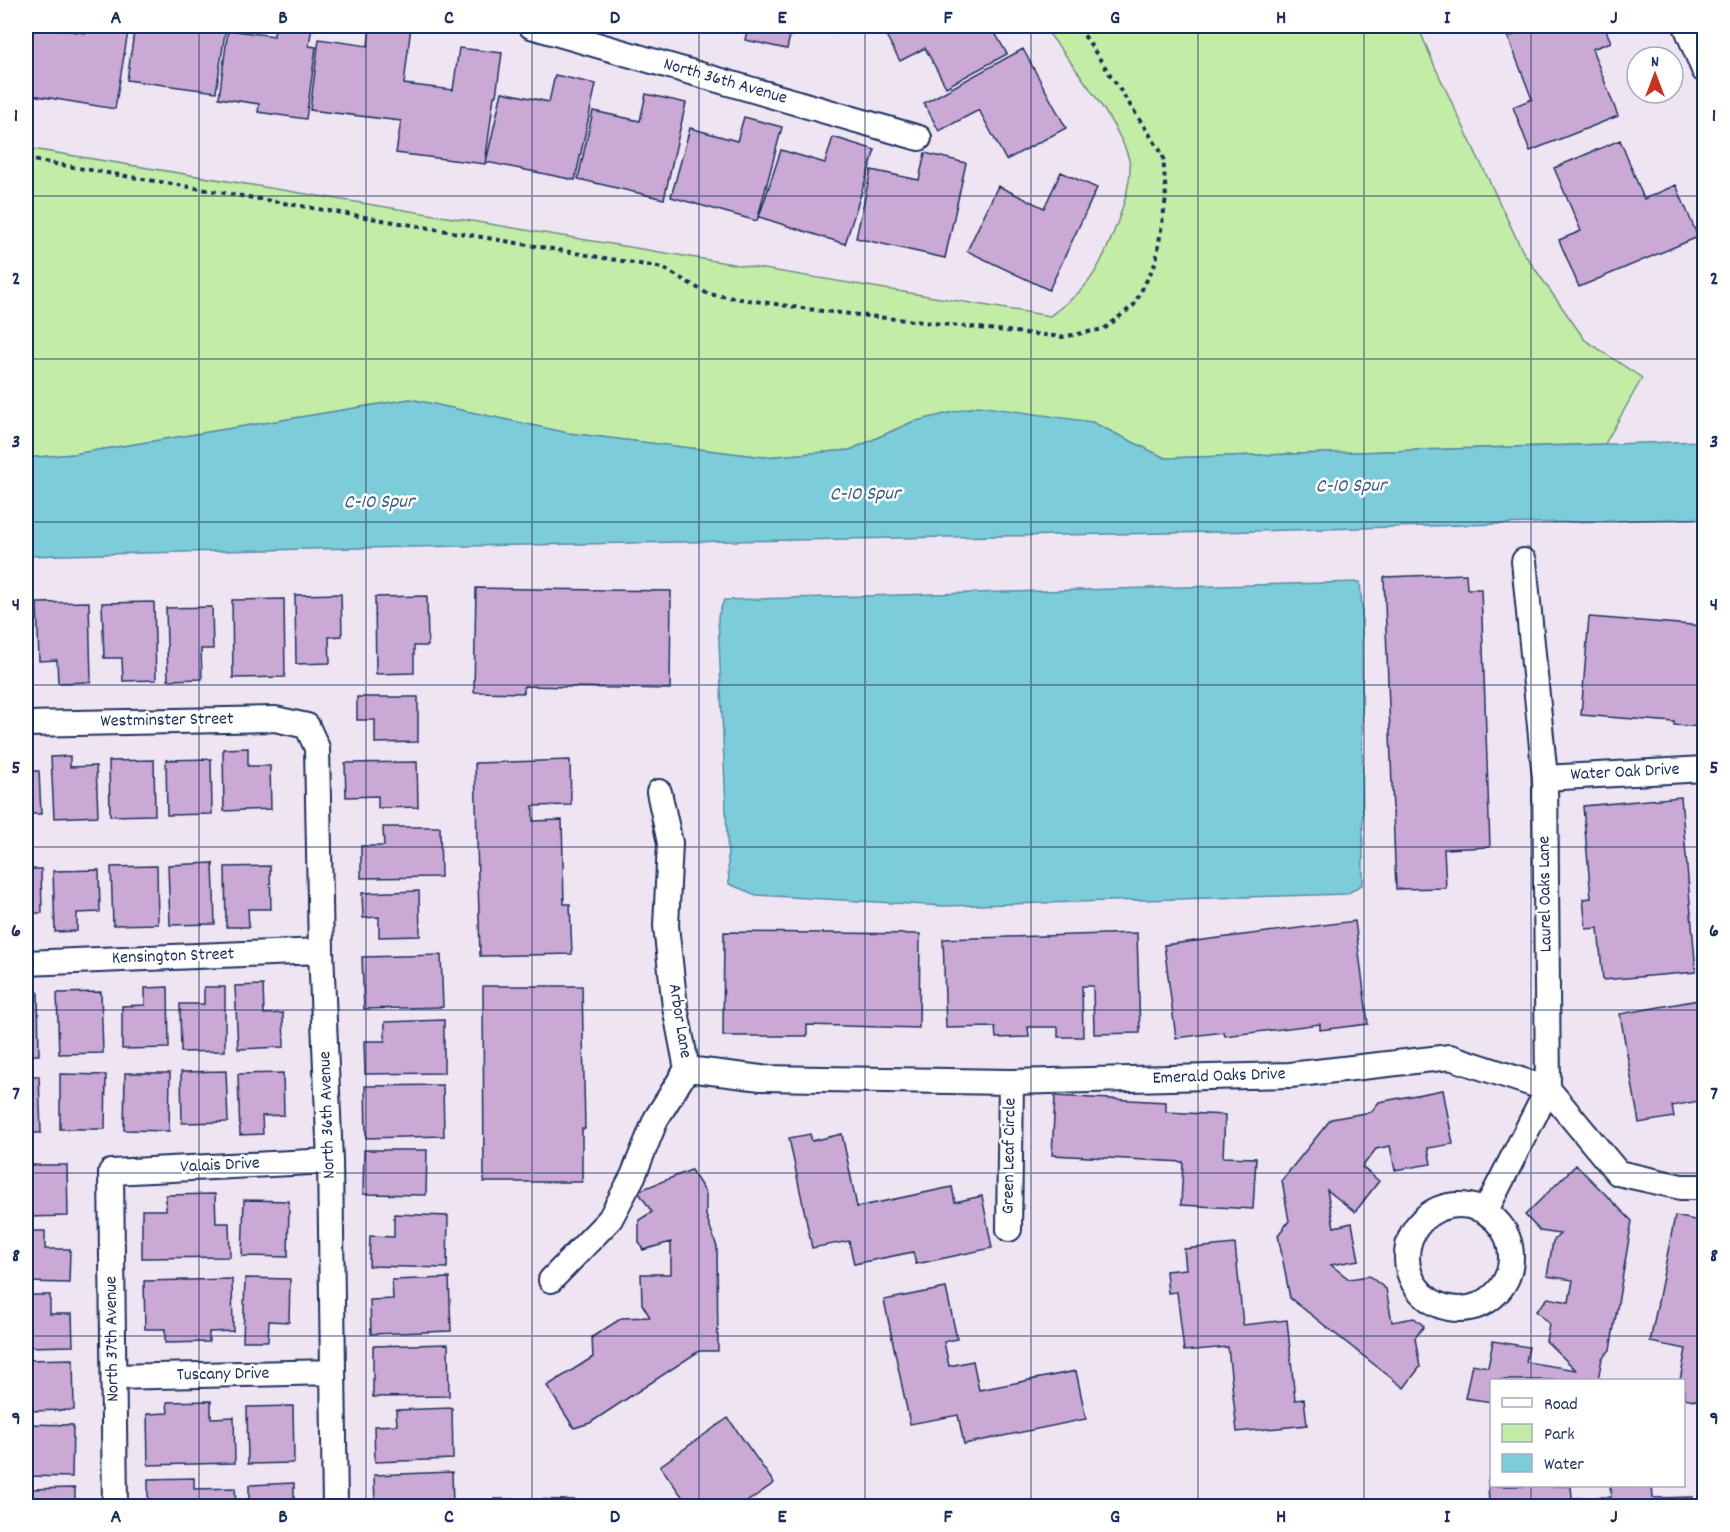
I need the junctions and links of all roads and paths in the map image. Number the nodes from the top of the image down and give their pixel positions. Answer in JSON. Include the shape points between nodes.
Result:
{"nodes":[{"id":1,"x":531,"y":26,"type":"edge"},
{"id":2,"x":1078,"y":26,"type":"edge"},
{"id":3,"x":1686,"y":26,"type":"edge"},
{"id":4,"x":1704,"y":70,"type":"edge"},
{"id":5,"x":919,"y":138,"type":"dead end"},
{"id":6,"x":26,"y":159,"type":"edge"},
{"id":7,"x":1524,"y":561,"type":"dead end"},
{"id":8,"x":26,"y":724,"type":"edge"},
{"id":9,"x":307,"y":726,"type":"joint"},
{"id":10,"x":1704,"y":769,"type":"edge"},
{"id":11,"x":1545,"y":778,"type":"junction"},
{"id":12,"x":659,"y":792,"type":"dead end"},
{"id":13,"x":321,"y":951,"type":"junction"},
{"id":14,"x":26,"y":963,"type":"edge"},
{"id":15,"x":687,"y":1069,"type":"junction"},
{"id":16,"x":1011,"y":1082,"type":"junction"},
{"id":17,"x":1548,"y":1089,"type":"junction"},
{"id":18,"x":330,"y":1161,"type":"junction"},
{"id":19,"x":111,"y":1172,"type":"joint"},
{"id":20,"x":1704,"y":1187,"type":"edge"},
{"id":21,"x":1485,"y":1212,"type":"junction"},
{"id":22,"x":1010,"y":1229,"type":"dead end"},
{"id":23,"x":551,"y":1280,"type":"dead end"},
{"id":24,"x":333,"y":1372,"type":"junction"},
{"id":25,"x":114,"y":1377,"type":"junction"},
{"id":26,"x":115,"y":1506,"type":"edge"},
{"id":27,"x":335,"y":1506,"type":"edge"}],
"edges":[{"from":1,"to":5,"type":"street","name":"North 36th Avenue"},
{"from":2,"to":6,"type":"path","via":[[1163,155],[1166,198],[1156,262],[1134,305],[1104,329],[1062,337],[822,311],[708,294],[663,268]]},
{"from":3,"to":4,"type":"street"},
{"from":7,"to":11,"type":"street","name":"Laurel Oaks Lane"},
{"from":8,"to":9,"type":"street","name":"Westminster Street","via":[[275,718]]},
{"from":9,"to":13,"type":"street","name":"North 36th Avenue","via":[[318,748]]},
{"from":10,"to":11,"type":"street","name":"Water Oak Drive"},
{"from":11,"to":17,"type":"street","name":"Laurel Oaks Lane"},
{"from":12,"to":15,"type":"street","name":"Arbor Lane","via":[[670,843],[666,926]]},
{"from":13,"to":14,"type":"street","name":"Kensington Street"},
{"from":13,"to":18,"type":"street","name":"North 36th Avenue"},
{"from":15,"to":16,"type":"street","name":"Emerald Oaks Drive","via":[[761,1078]]},
{"from":15,"to":23,"type":"street","name":"Arbor Lane","via":[[656,1119],[610,1219]]},
{"from":16,"to":17,"type":"street","name":"Emerald Oaks Drive","via":[[1290,1075],[1450,1057]]},
{"from":16,"to":22,"type":"street","name":"Green Leaf Circle"},
{"from":17,"to":20,"type":"street","via":[[1618,1173],[1681,1187]]},
{"from":17,"to":21,"type":"street","name":"Laurel Oaks Lane"},
{"from":18,"to":19,"type":"street","name":"Valais Drive"},
{"from":18,"to":24,"type":"street","name":"North 36th Avenue"},
{"from":19,"to":25,"type":"street","name":"North 37th Avenue"},
{"from":21,"to":21,"type":"street","via":[[1465,1206],[1445,1207],[1427,1216],[1413,1232],[1407,1251],[1408,1271],[1417,1290],[1433,1303],[1452,1310],[1472,1308],[1491,1299],[1504,1283],[1511,1264],[1509,1244],[1500,1225]]},
{"from":24,"to":25,"type":"street","name":"Tuscany Drive"},
{"from":24,"to":27,"type":"street","name":"North 36th Avenue"},
{"from":25,"to":26,"type":"street","name":"North 37th Avenue"}]}
